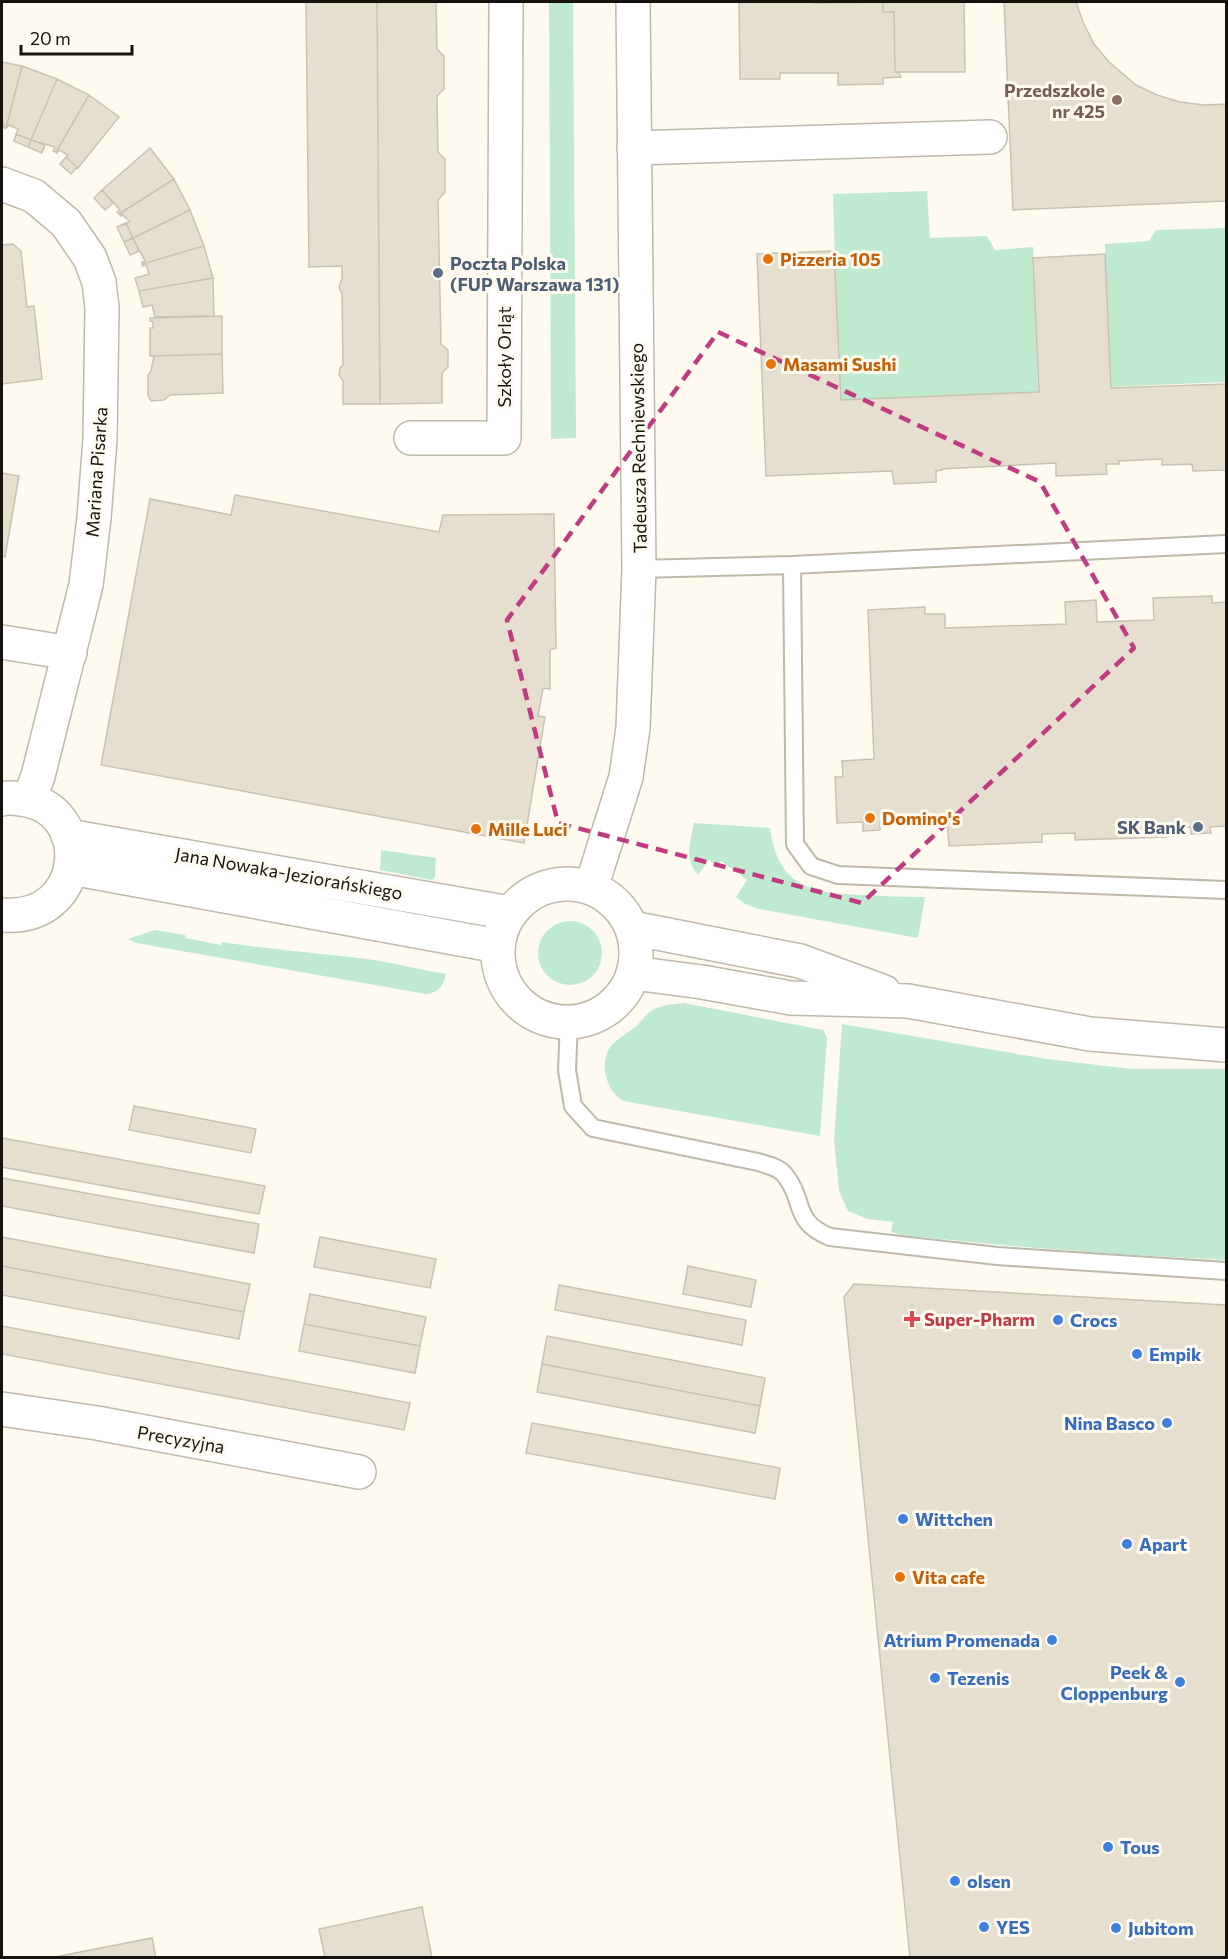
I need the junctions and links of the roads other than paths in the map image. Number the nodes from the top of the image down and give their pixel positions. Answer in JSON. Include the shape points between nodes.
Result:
{"nodes":[{"id":1,"x":506,"y":2,"type":"edge"},
{"id":2,"x":633,"y":2,"type":"edge"},
{"id":3,"x":990,"y":137,"type":"dead end"},
{"id":4,"x":634,"y":148,"type":"junction"},
{"id":5,"x":2,"y":184,"type":"edge"},
{"id":6,"x":411,"y":438,"type":"dead end"},
{"id":7,"x":1227,"y":544,"type":"edge"},
{"id":8,"x":792,"y":565,"type":"junction"},
{"id":9,"x":639,"y":569,"type":"junction"},
{"id":10,"x":2,"y":642,"type":"edge"},
{"id":11,"x":70,"y":653,"type":"junction"},
{"id":12,"x":15,"y":800,"type":"edge"},
{"id":13,"x":68,"y":836,"type":"junction"},
{"id":14,"x":71,"y":868,"type":"junction"},
{"id":15,"x":591,"y":888,"type":"junction"},
{"id":16,"x":1227,"y":890,"type":"edge"},
{"id":17,"x":510,"y":913,"type":"junction"},
{"id":18,"x":2,"y":915,"type":"edge"},
{"id":19,"x":632,"y":928,"type":"junction"},
{"id":20,"x":498,"y":946,"type":"junction"},
{"id":21,"x":633,"y":973,"type":"junction"},
{"id":22,"x":908,"y":1001,"type":"junction"},
{"id":23,"x":569,"y":1022,"type":"junction"},
{"id":24,"x":1227,"y":1045,"type":"edge"},
{"id":25,"x":1227,"y":1271,"type":"edge"},
{"id":26,"x":2,"y":1409,"type":"edge"},
{"id":27,"x":359,"y":1472,"type":"dead end"}],
"edges":[{"from":1,"to":6,"type":"street","name":"Szkoły Orląt","via":[[504,438]]},
{"from":2,"to":4,"type":"street","name":"Tadeusza Rechniewskiego"},
{"from":3,"to":4,"type":"street"},
{"from":4,"to":9,"type":"street","name":"Tadeusza Rechniewskiego"},
{"from":5,"to":11,"type":"street","name":"Mariana Pisarka","via":[[34,196],[66,223],[90,258],[99,282],[102,308],[97,482],[86,585]]},
{"from":7,"to":8,"type":"lane"},
{"from":8,"to":9,"type":"lane"},
{"from":8,"to":16,"type":"lane","via":[[795,844],[811,866],[838,875]]},
{"from":9,"to":15,"type":"street","name":"Tadeusza Rechniewskiego","via":[[633,728],[626,777]]},
{"from":10,"to":11,"type":"street"},
{"from":11,"to":12,"type":"street","name":"Mariana Pisarka","via":[[38,776]]},
{"from":12,"to":13,"type":"street","via":[[42,805],[62,823]]},
{"from":13,"to":14,"type":"street"},
{"from":13,"to":17,"type":"street","name":"Jana Nowaka-Jeziorańskiego"},
{"from":14,"to":18,"type":"street","via":[[66,883],[45,906],[32,913]]},
{"from":14,"to":20,"type":"street","name":"Jana Nowaka-Jeziorańskiego"},
{"from":15,"to":17,"type":"street","via":[[555,884],[523,899]]},
{"from":15,"to":19,"type":"street","via":[[615,903]]},
{"from":17,"to":20,"type":"street"},
{"from":19,"to":21,"type":"street","via":[[637,951]]},
{"from":19,"to":22,"type":"street","via":[[800,961]]},
{"from":20,"to":23,"type":"street","via":[[499,966],[516,1000],[531,1013]]},
{"from":21,"to":22,"type":"street","via":[[791,998]]},
{"from":21,"to":23,"type":"street","via":[[624,993],[609,1008],[590,1018]]},
{"from":22,"to":24,"type":"street","via":[[1090,1034]]},
{"from":23,"to":25,"type":"lane","via":[[567,1070],[573,1107],[593,1128],[774,1167],[790,1183],[808,1224],[830,1237],[997,1256]]},
{"from":26,"to":27,"type":"street","name":"Precyzyjna"}]}
